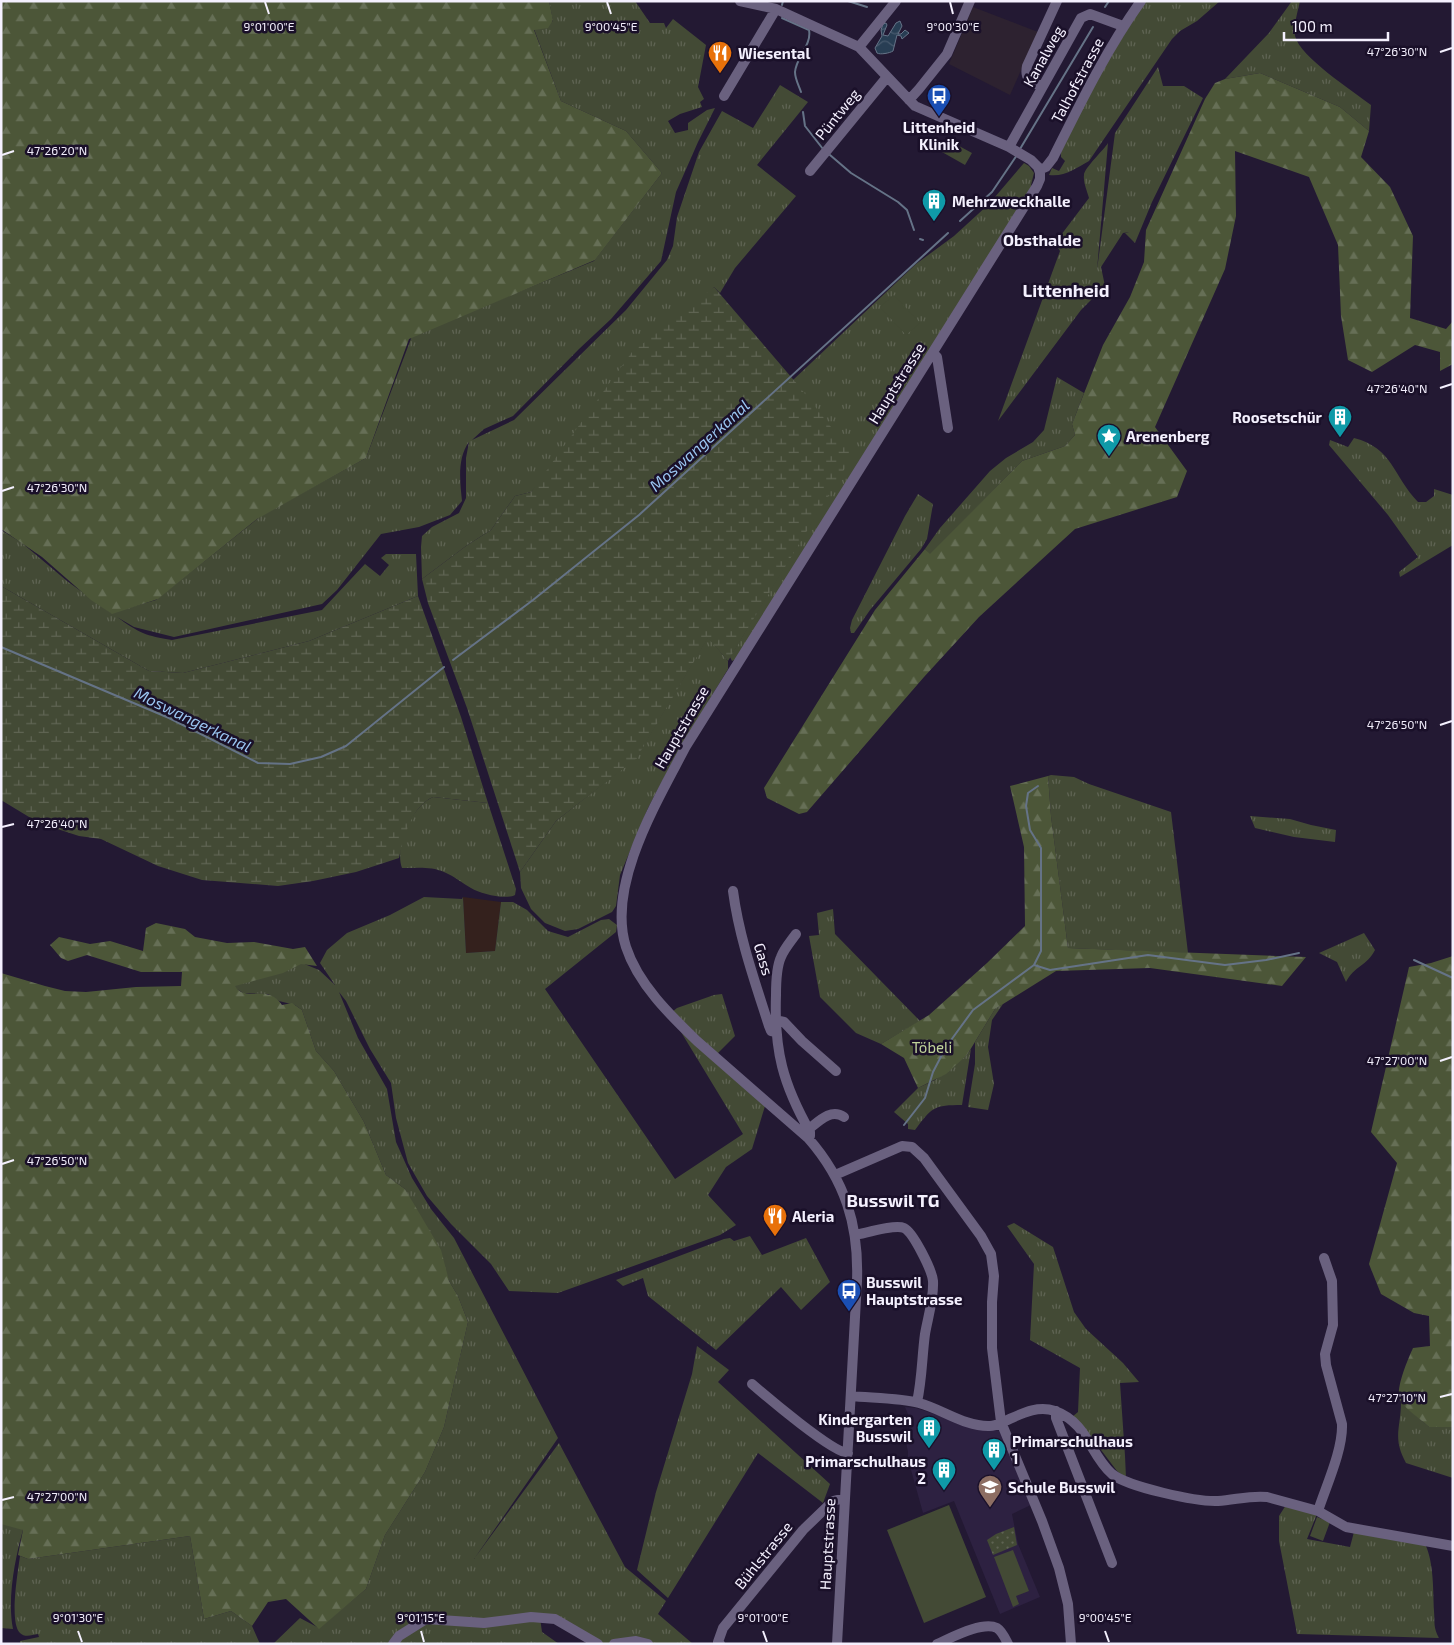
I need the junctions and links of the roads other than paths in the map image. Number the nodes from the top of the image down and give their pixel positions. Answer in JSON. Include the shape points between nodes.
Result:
{"nodes":[{"id":1,"x":740,"y":1,"type":"edge"},
{"id":2,"x":896,"y":1,"type":"edge"},
{"id":3,"x":970,"y":1,"type":"edge"},
{"id":4,"x":1057,"y":1,"type":"edge"},
{"id":5,"x":1141,"y":1,"type":"edge"},
{"id":6,"x":776,"y":9,"type":"junction"},
{"id":7,"x":1123,"y":26,"type":"junction"},
{"id":8,"x":859,"y":47,"type":"junction"},
{"id":9,"x":886,"y":77,"type":"junction"},
{"id":10,"x":1042,"y":87,"type":"junction"},
{"id":11,"x":724,"y":96,"type":"dead end"},
{"id":12,"x":909,"y":100,"type":"junction"},
{"id":13,"x":1011,"y":148,"type":"junction"},
{"id":14,"x":1039,"y":170,"type":"junction"},
{"id":15,"x":810,"y":171,"type":"dead end"},
{"id":16,"x":933,"y":353,"type":"junction"},
{"id":17,"x":948,"y":428,"type":"dead end"},
{"id":18,"x":733,"y":891,"type":"dead end"},
{"id":19,"x":796,"y":934,"type":"dead end"},
{"id":20,"x":775,"y":1020,"type":"junction"},
{"id":21,"x":776,"y":1032,"type":"junction"},
{"id":22,"x":836,"y":1071,"type":"dead end"},
{"id":23,"x":844,"y":1117,"type":"dead end"},
{"id":24,"x":808,"y":1134,"type":"junction"},
{"id":25,"x":835,"y":1175,"type":"junction"},
{"id":26,"x":856,"y":1235,"type":"junction"},
{"id":27,"x":1324,"y":1258,"type":"dead end"},
{"id":28,"x":752,"y":1384,"type":"dead end"},
{"id":29,"x":851,"y":1396,"type":"junction"},
{"id":30,"x":917,"y":1402,"type":"junction"},
{"id":31,"x":1056,"y":1411,"type":"junction"},
{"id":32,"x":1001,"y":1422,"type":"junction"},
{"id":33,"x":848,"y":1453,"type":"junction"},
{"id":34,"x":845,"y":1498,"type":"junction"},
{"id":35,"x":1318,"y":1511,"type":"junction"},
{"id":36,"x":1453,"y":1546,"type":"edge"},
{"id":37,"x":1112,"y":1563,"type":"dead end"},
{"id":38,"x":717,"y":1643,"type":"edge"},
{"id":39,"x":393,"y":1644,"type":"edge"},
{"id":40,"x":598,"y":1644,"type":"edge"},
{"id":41,"x":614,"y":1644,"type":"edge"},
{"id":42,"x":648,"y":1644,"type":"edge"},
{"id":43,"x":837,"y":1644,"type":"edge"},
{"id":44,"x":937,"y":1644,"type":"edge"},
{"id":45,"x":1008,"y":1644,"type":"edge"},
{"id":46,"x":1071,"y":1644,"type":"edge"}],
"edges":[{"from":1,"to":6,"type":"street"},
{"from":2,"to":8,"type":"street"},
{"from":3,"to":12,"type":"street","via":[[947,54]]},
{"from":4,"to":10,"type":"street","via":[[1027,66],[1028,79]]},
{"from":5,"to":7,"type":"street","name":"Talhofstrasse"},
{"from":6,"to":8,"type":"street"},
{"from":6,"to":11,"type":"street"},
{"from":7,"to":10,"type":"street","name":"Kanalweg","via":[[1090,14],[1081,18]]},
{"from":7,"to":14,"type":"street","name":"Talhofstrasse","via":[[1053,158]]},
{"from":8,"to":9,"type":"street"},
{"from":9,"to":12,"type":"street"},
{"from":9,"to":15,"type":"street","name":"Püntweg"},
{"from":10,"to":13,"type":"street","name":"Kanalweg"},
{"from":12,"to":13,"type":"street","via":[[920,109]]},
{"from":13,"to":14,"type":"street"},
{"from":14,"to":16,"type":"street","name":"Hauptstrasse","via":[[1037,186]]},
{"from":16,"to":17,"type":"street","via":[[937,357]]},
{"from":16,"to":24,"type":"street","name":"Hauptstrasse","via":[[686,746],[643,831],[622,901],[621,924],[626,948],[640,976],[662,1004],[697,1041]]},
{"from":18,"to":21,"type":"street","name":"Gass","via":[[746,954],[769,1026]]},
{"from":19,"to":20,"type":"street","via":[[779,963]]},
{"from":20,"to":21,"type":"street"},
{"from":20,"to":22,"type":"street","via":[[784,1022]]},
{"from":21,"to":24,"type":"street","via":[[780,1059]]},
{"from":23,"to":24,"type":"street","via":[[829,1115]]},
{"from":24,"to":25,"type":"street","name":"Hauptstrasse"},
{"from":25,"to":26,"type":"street","name":"Hauptstrasse"},
{"from":25,"to":32,"type":"street","via":[[902,1146],[912,1147],[924,1158],[986,1244],[994,1264],[992,1348]]},
{"from":26,"to":29,"type":"street","name":"Hauptstrasse","via":[[858,1275]]},
{"from":26,"to":30,"type":"street","via":[[902,1227],[908,1230],[930,1268],[932,1293]]},
{"from":27,"to":35,"type":"street","via":[[1332,1281],[1332,1324],[1326,1365],[1342,1432]]},
{"from":28,"to":33,"type":"street","via":[[825,1442],[842,1453]]},
{"from":29,"to":30,"type":"street"},
{"from":29,"to":33,"type":"street","name":"Hauptstrasse"},
{"from":30,"to":32,"type":"street","via":[[966,1422],[988,1426]]},
{"from":31,"to":32,"type":"street","via":[[1030,1410]]},
{"from":31,"to":35,"type":"street","via":[[1079,1427],[1107,1469],[1124,1480],[1177,1496],[1204,1500],[1259,1496]]},
{"from":31,"to":37,"type":"street"},
{"from":32,"to":46,"type":"street","via":[[1059,1568],[1068,1604]]},
{"from":33,"to":34,"type":"street","name":"Hauptstrasse"},
{"from":34,"to":38,"type":"street","name":"Bühlstrasse","via":[[833,1501],[802,1530],[723,1628]]},
{"from":34,"to":43,"type":"street","name":"Hauptstrasse"},
{"from":35,"to":36,"type":"street","via":[[1346,1528]]},
{"from":39,"to":40,"type":"street","via":[[399,1636],[426,1619],[484,1623],[531,1617],[555,1619]]},
{"from":41,"to":42,"type":"street","via":[[636,1641]]},
{"from":44,"to":45,"type":"street","via":[[989,1626],[1001,1632]]}]}
